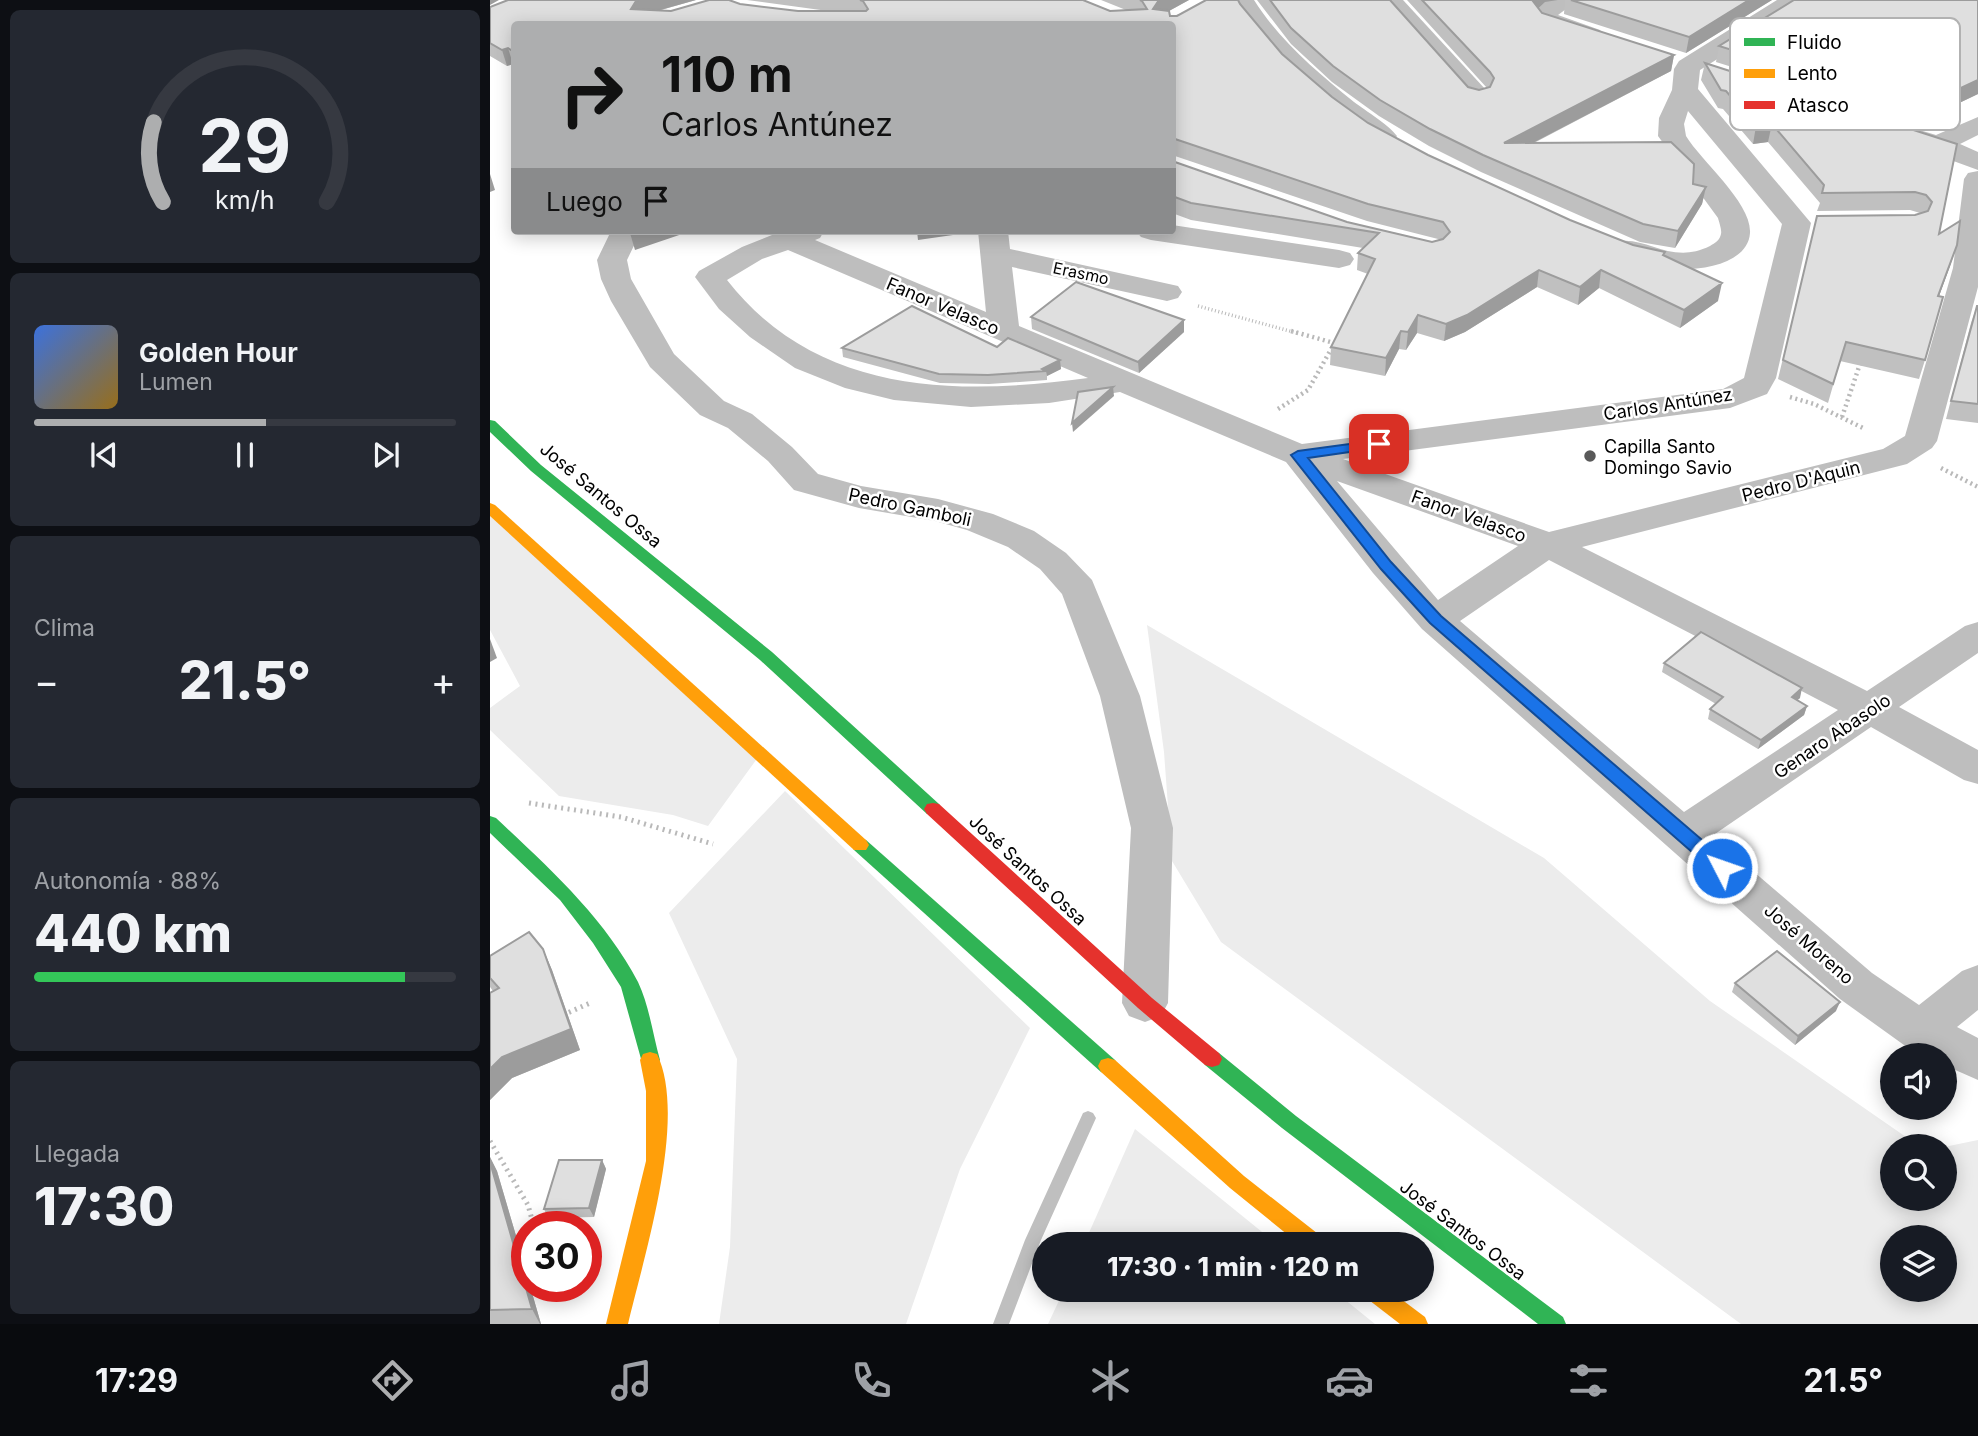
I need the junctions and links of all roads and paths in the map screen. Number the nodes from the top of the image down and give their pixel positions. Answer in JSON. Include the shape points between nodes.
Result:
{"nodes":[{"id":1,"x":1242,"y":0,"type":"edge"},
{"id":2,"x":1390,"y":0,"type":"edge"},
{"id":3,"x":1566,"y":0,"type":"edge"},
{"id":4,"x":1794,"y":0,"type":"edge"},
{"id":5,"x":1765,"y":18,"type":"edge"},
{"id":6,"x":1730,"y":39,"type":"edge"},
{"id":7,"x":1613,"y":41,"type":"edge"},
{"id":8,"x":1678,"y":71,"type":"junction"},
{"id":9,"x":1724,"y":77,"type":"edge"},
{"id":10,"x":1477,"y":96,"type":"edge"},
{"id":11,"x":1978,"y":125,"type":"edge"},
{"id":12,"x":1893,"y":130,"type":"edge"},
{"id":13,"x":1938,"y":144,"type":"junction"},
{"id":14,"x":1400,"y":146,"type":"edge"},
{"id":15,"x":1978,"y":162,"type":"edge"},
{"id":16,"x":1978,"y":179,"type":"edge"},
{"id":17,"x":1176,"y":233,"type":"edge"},
{"id":18,"x":623,"y":235,"type":"edge"},
{"id":19,"x":802,"y":235,"type":"edge"},
{"id":20,"x":1604,"y":239,"type":"edge"},
{"id":21,"x":994,"y":243,"type":"edge"},
{"id":22,"x":1342,"y":289,"type":"dead end"},
{"id":23,"x":1167,"y":292,"type":"joint"},
{"id":24,"x":1004,"y":333,"type":"junction"},
{"id":25,"x":1340,"y":333,"type":"edge"},
{"id":26,"x":1335,"y":343,"type":"junction"},
{"id":27,"x":1864,"y":353,"type":"edge"},
{"id":28,"x":1125,"y":381,"type":"junction"},
{"id":29,"x":1842,"y":418,"type":"dead end"},
{"id":30,"x":490,"y":424,"type":"edge"},
{"id":31,"x":1245,"y":430,"type":"junction"},
{"id":32,"x":1298,"y":455,"type":"junction"},
{"id":33,"x":490,"y":508,"type":"edge"},
{"id":34,"x":1547,"y":544,"type":"junction"},
{"id":35,"x":1435,"y":620,"type":"junction"},
{"id":36,"x":1978,"y":635,"type":"edge"},
{"id":37,"x":1872,"y":710,"type":"junction"},
{"id":38,"x":1978,"y":769,"type":"edge"},
{"id":39,"x":516,"y":801,"type":"dead end"},
{"id":40,"x":490,"y":822,"type":"edge"},
{"id":41,"x":1684,"y":835,"type":"junction"},
{"id":42,"x":713,"y":844,"type":"dead end"},
{"id":43,"x":1978,"y":984,"type":"edge"},
{"id":44,"x":630,"y":985,"type":"junction"},
{"id":45,"x":1145,"y":1003,"type":"junction"},
{"id":46,"x":555,"y":1019,"type":"edge"},
{"id":47,"x":1920,"y":1031,"type":"junction"},
{"id":48,"x":1978,"y":1060,"type":"edge"},
{"id":49,"x":490,"y":1141,"type":"edge"},
{"id":50,"x":530,"y":1211,"type":"edge"},
{"id":51,"x":1300,"y":1232,"type":"edge"},
{"id":52,"x":1389,"y":1302,"type":"edge"},
{"id":53,"x":617,"y":1324,"type":"edge"},
{"id":54,"x":1417,"y":1324,"type":"edge"},
{"id":55,"x":1555,"y":1324,"type":"edge"}],
"edges":[{"from":1,"to":14,"type":"street","via":[[1253,20],[1291,60],[1369,128]]},
{"from":2,"to":10,"type":"street"},
{"from":3,"to":7,"type":"street","via":[[1545,16]]},
{"from":4,"to":5,"type":"street"},
{"from":6,"to":8,"type":"street"},
{"from":8,"to":9,"type":"street"},
{"from":8,"to":20,"type":"street","via":[[1671,134],[1730,211],[1735,224],[1733,240],[1726,251],[1691,262],[1668,261]]},
{"from":8,"to":32,"type":"street","name":"Carlos Antúnez","via":[[1809,223],[1755,387],[1730,398]]},
{"from":11,"to":13,"type":"street"},
{"from":12,"to":13,"type":"street"},
{"from":13,"to":15,"type":"street"},
{"from":16,"to":34,"type":"street","name":"Pedro D'Aquin","via":[[1968,268],[1920,441],[1909,451]]},
{"from":17,"to":22,"type":"street","via":[[1345,249]]},
{"from":18,"to":45,"type":"street","name":"Pedro Gamboli","via":[[612,260],[616,279],[661,360],[712,408],[740,421],[780,454],[806,482],[980,522],[1021,539],[1053,561],[1079,589],[1120,696],[1153,828]]},
{"from":19,"to":24,"type":"street","name":"Fanor Velasco"},
{"from":19,"to":28,"type":"street","via":[[752,253],[710,277],[758,329],[820,368],[910,393],[1005,398],[1061,394]]},
{"from":21,"to":23,"type":"street","name":"Erasmo"},
{"from":21,"to":24,"type":"street"},
{"from":23,"to":26,"type":"path","via":[[1172,299]]},
{"from":24,"to":28,"type":"street","name":"Fanor Velasco"},
{"from":25,"to":26,"type":"path"},
{"from":26,"to":31,"type":"path","via":[[1308,390]]},
{"from":27,"to":29,"type":"path"},
{"from":28,"to":31,"type":"street","name":"Fanor Velasco"},
{"from":30,"to":45,"type":"main road","name":"José Santos Ossa","via":[[536,468],[766,656]]},
{"from":31,"to":32,"type":"street","name":"Fanor Velasco"},
{"from":32,"to":34,"type":"street","name":"Fanor Velasco"},
{"from":32,"to":35,"type":"street","name":"José Moreno"},
{"from":33,"to":51,"type":"main road","via":[[1195,1145]]},
{"from":34,"to":35,"type":"street","name":"Pedro D'Aquin"},
{"from":34,"to":37,"type":"street","name":"Fanor Velasco"},
{"from":35,"to":41,"type":"street","name":"José Moreno"},
{"from":36,"to":37,"type":"street","name":"Genaro Abasolo"},
{"from":37,"to":38,"type":"street","name":"Fanor Velasco"},
{"from":37,"to":41,"type":"street","name":"Genaro Abasolo"},
{"from":39,"to":42,"type":"path","via":[[621,817]]},
{"from":40,"to":44,"type":"main road","via":[[566,895]]},
{"from":41,"to":47,"type":"street","name":"José Moreno","via":[[1856,986]]},
{"from":43,"to":47,"type":"street"},
{"from":44,"to":46,"type":"path"},
{"from":44,"to":53,"type":"main road","via":[[656,1091],[656,1161]]},
{"from":45,"to":55,"type":"main road","name":"José Santos Ossa","via":[[1289,1122]]},
{"from":47,"to":48,"type":"street","name":"José Moreno"},
{"from":49,"to":50,"type":"path"},
{"from":52,"to":54,"type":"main road"}]}
